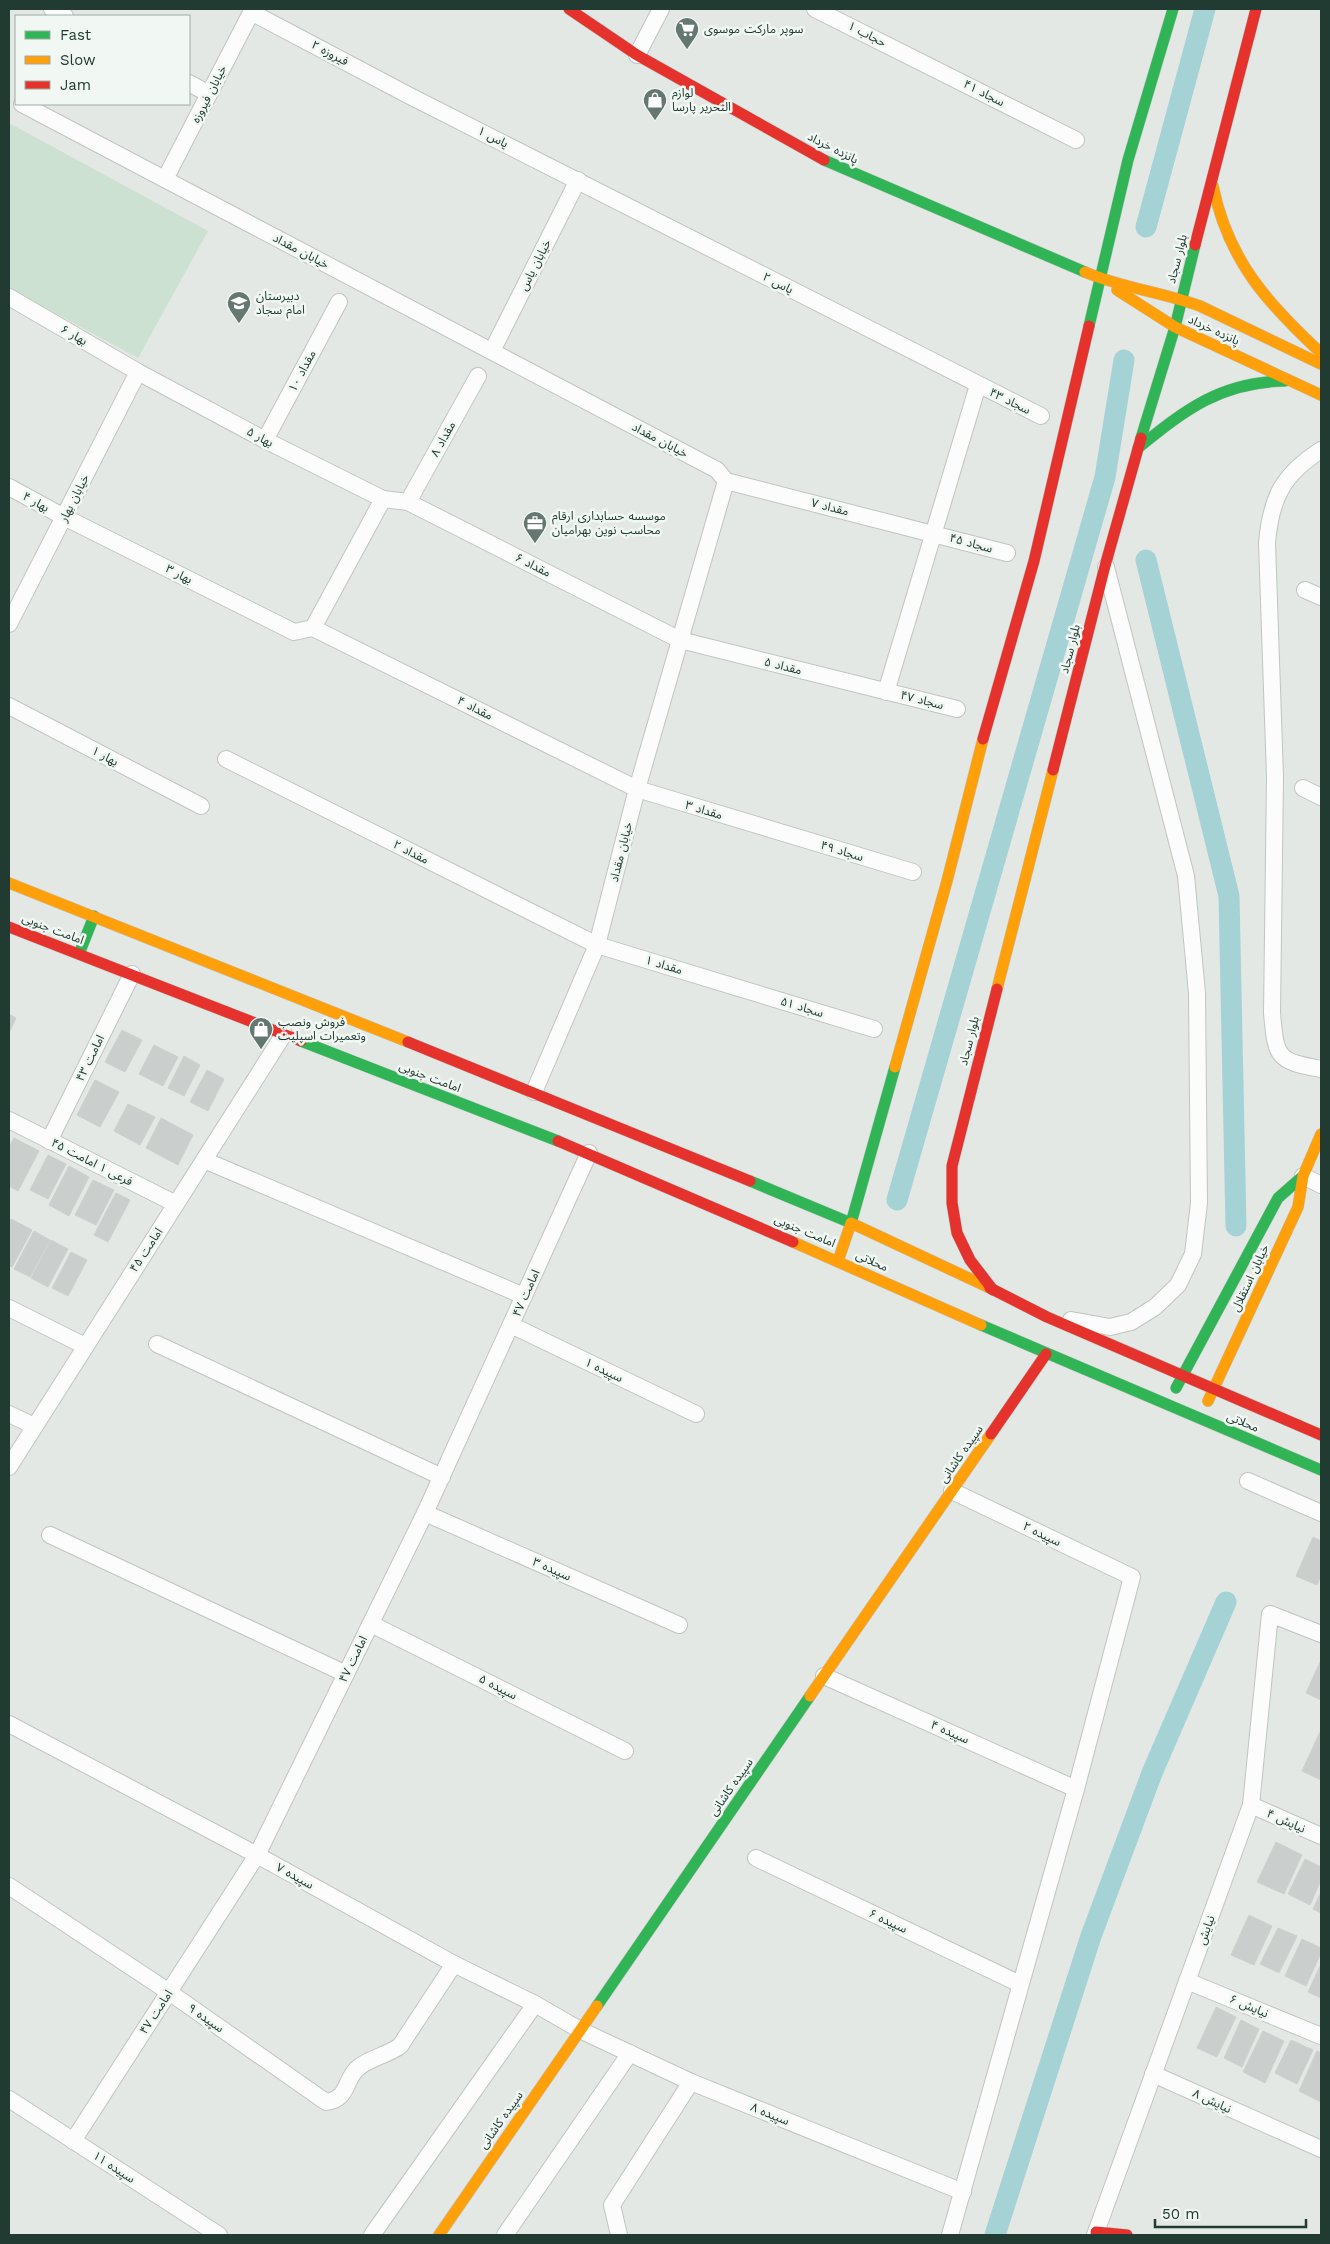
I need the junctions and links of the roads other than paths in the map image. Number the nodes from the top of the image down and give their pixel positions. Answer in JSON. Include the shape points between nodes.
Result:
{"nodes":[{"id":1,"x":52,"y":9,"type":"edge"},
{"id":2,"x":569,"y":9,"type":"edge"},
{"id":3,"x":662,"y":9,"type":"edge"},
{"id":4,"x":815,"y":9,"type":"edge"},
{"id":5,"x":1173,"y":9,"type":"edge"},
{"id":6,"x":1256,"y":9,"type":"edge"},
{"id":7,"x":252,"y":10,"type":"edge"},
{"id":8,"x":63,"y":15,"type":"edge"},
{"id":9,"x":891,"y":47,"type":"joint"},
{"id":10,"x":637,"y":55,"type":"junction"},
{"id":11,"x":190,"y":84,"type":"edge"},
{"id":12,"x":209,"y":94,"type":"junction"},
{"id":13,"x":408,"y":95,"type":"joint"},
{"id":14,"x":24,"y":105,"type":"edge"},
{"id":15,"x":1076,"y":140,"type":"dead end"},
{"id":16,"x":1212,"y":176,"type":"junction"},
{"id":17,"x":165,"y":179,"type":"junction"},
{"id":18,"x":578,"y":180,"type":"junction"},
{"id":19,"x":1101,"y":279,"type":"junction"},
{"id":20,"x":9,"y":297,"type":"edge"},
{"id":21,"x":1181,"y":299,"type":"junction"},
{"id":22,"x":339,"y":302,"type":"dead end"},
{"id":23,"x":1175,"y":327,"type":"junction"},
{"id":24,"x":492,"y":351,"type":"junction"},
{"id":25,"x":1321,"y":352,"type":"edge"},
{"id":26,"x":1321,"y":364,"type":"edge"},
{"id":27,"x":138,"y":372,"type":"junction"},
{"id":28,"x":478,"y":376,"type":"dead end"},
{"id":29,"x":1289,"y":382,"type":"junction"},
{"id":30,"x":978,"y":385,"type":"junction"},
{"id":31,"x":1321,"y":395,"type":"edge"},
{"id":32,"x":1041,"y":416,"type":"dead end"},
{"id":33,"x":264,"y":440,"type":"junction"},
{"id":34,"x":1138,"y":448,"type":"junction"},
{"id":35,"x":1321,"y":450,"type":"edge"},
{"id":36,"x":726,"y":481,"type":"junction"},
{"id":37,"x":9,"y":487,"type":"edge"},
{"id":38,"x":383,"y":498,"type":"junction"},
{"id":39,"x":408,"y":502,"type":"junction"},
{"id":40,"x":64,"y":517,"type":"junction"},
{"id":41,"x":934,"y":532,"type":"junction"},
{"id":42,"x":1007,"y":552,"type":"dead end"},
{"id":43,"x":1105,"y":566,"type":"junction"},
{"id":44,"x":1305,"y":590,"type":"dead end"},
{"id":45,"x":1321,"y":597,"type":"edge"},
{"id":46,"x":9,"y":624,"type":"edge"},
{"id":47,"x":314,"y":628,"type":"junction"},
{"id":48,"x":680,"y":640,"type":"junction"},
{"id":49,"x":886,"y":692,"type":"junction"},
{"id":50,"x":9,"y":706,"type":"edge"},
{"id":51,"x":958,"y":709,"type":"dead end"},
{"id":52,"x":226,"y":759,"type":"dead end"},
{"id":53,"x":1303,"y":788,"type":"dead end"},
{"id":54,"x":637,"y":790,"type":"junction"},
{"id":55,"x":1321,"y":797,"type":"edge"},
{"id":56,"x":201,"y":806,"type":"dead end"},
{"id":57,"x":772,"y":830,"type":"joint"},
{"id":58,"x":913,"y":872,"type":"dead end"},
{"id":59,"x":9,"y":882,"type":"edge"},
{"id":60,"x":94,"y":916,"type":"junction"},
{"id":61,"x":9,"y":927,"type":"edge"},
{"id":62,"x":597,"y":944,"type":"junction"},
{"id":63,"x":79,"y":954,"type":"junction"},
{"id":64,"x":132,"y":974,"type":"junction"},
{"id":65,"x":730,"y":985,"type":"joint"},
{"id":66,"x":874,"y":1029,"type":"dead end"},
{"id":67,"x":284,"y":1034,"type":"junction"},
{"id":68,"x":1321,"y":1069,"type":"edge"},
{"id":69,"x":533,"y":1097,"type":"junction"},
{"id":70,"x":9,"y":1120,"type":"edge"},
{"id":71,"x":1321,"y":1134,"type":"edge"},
{"id":72,"x":49,"y":1141,"type":"junction"},
{"id":73,"x":589,"y":1153,"type":"junction"},
{"id":74,"x":204,"y":1160,"type":"junction"},
{"id":75,"x":1303,"y":1176,"type":"junction"},
{"id":76,"x":1321,"y":1185,"type":"edge"},
{"id":77,"x":176,"y":1204,"type":"junction"},
{"id":78,"x":851,"y":1223,"type":"junction"},
{"id":79,"x":838,"y":1261,"type":"junction"},
{"id":80,"x":993,"y":1290,"type":"junction"},
{"id":81,"x":524,"y":1296,"type":"junction"},
{"id":82,"x":9,"y":1308,"type":"edge"},
{"id":83,"x":1047,"y":1316,"type":"junction"},
{"id":84,"x":511,"y":1325,"type":"junction"},
{"id":85,"x":157,"y":1344,"type":"dead end"},
{"id":86,"x":85,"y":1346,"type":"junction"},
{"id":87,"x":1046,"y":1354,"type":"junction"},
{"id":88,"x":1182,"y":1375,"type":"junction"},
{"id":89,"x":1214,"y":1388,"type":"junction"},
{"id":90,"x":1168,"y":1406,"type":"junction"},
{"id":91,"x":9,"y":1414,"type":"edge"},
{"id":92,"x":696,"y":1414,"type":"dead end"},
{"id":93,"x":1201,"y":1418,"type":"junction"},
{"id":94,"x":34,"y":1426,"type":"junction"},
{"id":95,"x":1321,"y":1435,"type":"edge"},
{"id":96,"x":9,"y":1467,"type":"edge"},
{"id":97,"x":1321,"y":1470,"type":"edge"},
{"id":98,"x":442,"y":1477,"type":"junction"},
{"id":99,"x":1248,"y":1481,"type":"dead end"},
{"id":100,"x":952,"y":1491,"type":"junction"},
{"id":101,"x":425,"y":1513,"type":"junction"},
{"id":102,"x":1321,"y":1513,"type":"edge"},
{"id":103,"x":50,"y":1535,"type":"dead end"},
{"id":104,"x":371,"y":1624,"type":"junction"},
{"id":105,"x":679,"y":1625,"type":"dead end"},
{"id":106,"x":1321,"y":1634,"type":"edge"},
{"id":107,"x":346,"y":1674,"type":"junction"},
{"id":108,"x":824,"y":1676,"type":"junction"},
{"id":109,"x":9,"y":1724,"type":"edge"},
{"id":110,"x":626,"y":1751,"type":"dead end"},
{"id":111,"x":1076,"y":1789,"type":"junction"},
{"id":112,"x":1250,"y":1806,"type":"junction"},
{"id":113,"x":1321,"y":1836,"type":"edge"},
{"id":114,"x":257,"y":1855,"type":"junction"},
{"id":115,"x":756,"y":1858,"type":"dead end"},
{"id":116,"x":9,"y":1886,"type":"edge"},
{"id":117,"x":454,"y":1964,"type":"junction"},
{"id":118,"x":1187,"y":1980,"type":"junction"},
{"id":119,"x":1020,"y":1984,"type":"junction"},
{"id":120,"x":169,"y":1992,"type":"junction"},
{"id":121,"x":535,"y":2004,"type":"junction"},
{"id":122,"x":580,"y":2030,"type":"junction"},
{"id":123,"x":1316,"y":2034,"type":"edge"},
{"id":124,"x":630,"y":2053,"type":"junction"},
{"id":125,"x":1153,"y":2074,"type":"junction"},
{"id":126,"x":691,"y":2082,"type":"junction"},
{"id":127,"x":9,"y":2099,"type":"edge"},
{"id":128,"x":73,"y":2141,"type":"junction"},
{"id":129,"x":1321,"y":2149,"type":"edge"},
{"id":130,"x":963,"y":2192,"type":"junction"},
{"id":131,"x":1097,"y":2234,"type":"edge"},
{"id":132,"x":219,"y":2235,"type":"edge"},
{"id":133,"x":372,"y":2235,"type":"edge"},
{"id":134,"x":439,"y":2235,"type":"edge"},
{"id":135,"x":505,"y":2235,"type":"edge"},
{"id":136,"x":619,"y":2235,"type":"edge"},
{"id":137,"x":950,"y":2235,"type":"edge"},
{"id":138,"x":1127,"y":2235,"type":"edge"}],
"edges":[{"from":1,"to":8,"type":"street"},
{"from":2,"to":10,"type":"main road","name":"پانزده خرداد"},
{"from":3,"to":10,"type":"street"},
{"from":4,"to":9,"type":"street","name":"حجاب ۱"},
{"from":5,"to":19,"type":"main road","via":[[1128,160]]},
{"from":6,"to":16,"type":"main road","name":"بلوار سجاد"},
{"from":7,"to":12,"type":"street","name":"خیابان فیروزه"},
{"from":7,"to":13,"type":"street","name":"فیروزه ۲"},
{"from":9,"to":15,"type":"street","name":"سجاد ۴۱"},
{"from":10,"to":19,"type":"main road","name":"پانزده خرداد","via":[[832,165]]},
{"from":11,"to":12,"type":"street"},
{"from":12,"to":17,"type":"street","name":"خیابان فیروزه"},
{"from":13,"to":18,"type":"street","name":"یاس ۱"},
{"from":14,"to":17,"type":"street","name":"خیابان مقداد"},
{"from":16,"to":21,"type":"main road","name":"بلوار سجاد"},
{"from":16,"to":25,"type":"main road","via":[[1220,221],[1232,248],[1280,313]]},
{"from":17,"to":24,"type":"street","name":"خیابان مقداد"},
{"from":18,"to":24,"type":"street","name":"خیابان یاس"},
{"from":18,"to":30,"type":"street","name":"یاس ۲"},
{"from":19,"to":21,"type":"main road","name":"پانزده خرداد"},
{"from":19,"to":23,"type":"main road","name":"پانزده خرداد"},
{"from":19,"to":78,"type":"main road","via":[[1034,560]]},
{"from":20,"to":27,"type":"street","name":"بهار ۶"},
{"from":21,"to":23,"type":"main road","name":"بلوار سجاد"},
{"from":21,"to":26,"type":"main road","name":"پانزده خرداد"},
{"from":22,"to":33,"type":"street","name":"مقداد ۱۰"},
{"from":23,"to":29,"type":"main road","name":"پانزده خرداد"},
{"from":23,"to":34,"type":"main road","name":"بلوار سجاد"},
{"from":24,"to":36,"type":"street","name":"خیابان مقداد","via":[[717,470]]},
{"from":27,"to":33,"type":"street","name":"بهار ۵"},
{"from":27,"to":40,"type":"street","name":"خیابان بهار"},
{"from":28,"to":39,"type":"street","name":"مقداد ۸"},
{"from":29,"to":31,"type":"main road","name":"پانزده خرداد"},
{"from":29,"to":34,"type":"main road","via":[[1269,380],[1225,390],[1168,423]]},
{"from":30,"to":32,"type":"street","name":"سجاد ۴۳"},
{"from":30,"to":41,"type":"street"},
{"from":33,"to":38,"type":"street","name":"بهار ۵"},
{"from":34,"to":43,"type":"main road","name":"بلوار سجاد"},
{"from":35,"to":68,"type":"street","via":[[1306,460],[1278,492],[1270,514],[1267,542],[1275,777],[1272,1013],[1275,1048],[1283,1058],[1301,1066]]},
{"from":36,"to":41,"type":"street","name":"مقداد ۷"},
{"from":36,"to":48,"type":"street","name":"خیابان مقداد"},
{"from":37,"to":40,"type":"street","name":"بهار ۴"},
{"from":38,"to":39,"type":"street","name":"مقداد ۶"},
{"from":38,"to":47,"type":"street"},
{"from":39,"to":48,"type":"street","name":"مقداد ۶"},
{"from":40,"to":46,"type":"street","name":"خیابان بهار"},
{"from":40,"to":47,"type":"street","name":"بهار ۳","via":[[294,632]]},
{"from":41,"to":42,"type":"street","name":"سجاد ۴۵"},
{"from":41,"to":49,"type":"street"},
{"from":43,"to":80,"type":"main road","name":"بلوار سجاد","via":[[952,1166],[954,1225],[964,1254]]},
{"from":43,"to":83,"type":"street","via":[[1186,876],[1197,993],[1199,1203],[1193,1254],[1178,1285],[1156,1307],[1131,1322],[1110,1327]]},
{"from":44,"to":45,"type":"street"},
{"from":47,"to":54,"type":"street","name":"مقداد ۴"},
{"from":48,"to":49,"type":"street","name":"مقداد ۵"},
{"from":48,"to":54,"type":"street","name":"خیابان مقداد"},
{"from":49,"to":51,"type":"street","name":"سجاد ۴۷"},
{"from":50,"to":56,"type":"street","name":"بهار ۱"},
{"from":52,"to":62,"type":"street","name":"مقداد ۲"},
{"from":53,"to":55,"type":"street"},
{"from":54,"to":57,"type":"street","name":"مقداد ۳"},
{"from":54,"to":62,"type":"street","name":"خیابان مقداد"},
{"from":57,"to":58,"type":"street","name":"سجاد ۴۹"},
{"from":59,"to":60,"type":"main road"},
{"from":60,"to":63,"type":"main road"},
{"from":60,"to":69,"type":"main road"},
{"from":61,"to":63,"type":"main road","name":"امامت جنوبی"},
{"from":62,"to":65,"type":"street","name":"مقداد ۱"},
{"from":62,"to":69,"type":"street","name":"خیابان مقداد"},
{"from":63,"to":64,"type":"main road","name":"امامت جنوبی"},
{"from":64,"to":67,"type":"main road","name":"امامت جنوبی"},
{"from":64,"to":72,"type":"street","name":"امامت ۴۳"},
{"from":65,"to":66,"type":"street","name":"سجاد ۵۱"},
{"from":67,"to":73,"type":"main road","name":"امامت جنوبی","via":[[523,1122]]},
{"from":67,"to":74,"type":"street","name":"امامت ۴۵"},
{"from":69,"to":78,"type":"main road"},
{"from":70,"to":72,"type":"street","name":"فرعی ۱ امامت ۴۵"},
{"from":71,"to":75,"type":"main road"},
{"from":72,"to":77,"type":"street","name":"فرعی ۱ امامت ۴۵"},
{"from":73,"to":79,"type":"main road","name":"امامت جنوبی"},
{"from":73,"to":81,"type":"street","name":"امامت ۴۷"},
{"from":74,"to":77,"type":"street","name":"امامت ۴۵"},
{"from":74,"to":81,"type":"street"},
{"from":75,"to":76,"type":"street"},
{"from":75,"to":88,"type":"main road","via":[[1278,1198]]},
{"from":75,"to":89,"type":"main road","name":"خیابان استقلال","via":[[1298,1207]]},
{"from":77,"to":86,"type":"street","name":"امامت ۴۵"},
{"from":78,"to":79,"type":"main road","name":"محلاتی"},
{"from":78,"to":80,"type":"main road","name":"محلاتی"},
{"from":79,"to":87,"type":"main road","name":"محلاتی"},
{"from":80,"to":83,"type":"main road","name":"محلاتی"},
{"from":81,"to":84,"type":"street","name":"امامت ۴۷"},
{"from":82,"to":86,"type":"street"},
{"from":83,"to":88,"type":"main road","name":"محلاتی"},
{"from":84,"to":92,"type":"street","name":"سپیده ۱"},
{"from":84,"to":98,"type":"street","name":"امامت ۴۷"},
{"from":85,"to":98,"type":"street"},
{"from":86,"to":94,"type":"street","name":"امامت ۴۵"},
{"from":87,"to":90,"type":"main road","name":"محلاتی"},
{"from":87,"to":100,"type":"main road","name":"سپیده کاشانی"},
{"from":88,"to":89,"type":"main road","name":"محلاتی"},
{"from":88,"to":90,"type":"main road"},
{"from":89,"to":93,"type":"main road","name":"خیابان استقلال"},
{"from":89,"to":95,"type":"main road","name":"محلاتی"},
{"from":90,"to":93,"type":"main road","name":"محلاتی"},
{"from":91,"to":94,"type":"street"},
{"from":93,"to":97,"type":"main road","name":"محلاتی"},
{"from":94,"to":96,"type":"street","name":"امامت ۴۵"},
{"from":98,"to":101,"type":"street","name":"امامت ۴۷"},
{"from":99,"to":102,"type":"street"},
{"from":100,"to":108,"type":"main road","name":"سپیده کاشانی"},
{"from":100,"to":111,"type":"street","name":"سپیده ۲","via":[[1132,1577]]},
{"from":101,"to":104,"type":"street","name":"امامت ۴۷"},
{"from":101,"to":105,"type":"street","name":"سپیده ۳"},
{"from":103,"to":107,"type":"street"},
{"from":104,"to":107,"type":"street","name":"امامت ۴۷"},
{"from":104,"to":110,"type":"street","name":"سپیده ۵"},
{"from":106,"to":112,"type":"street","name":"نیایش","via":[[1270,1614]]},
{"from":107,"to":114,"type":"street","name":"امامت ۴۷"},
{"from":108,"to":111,"type":"street","name":"سپیده ۴"},
{"from":108,"to":122,"type":"main road","name":"سپیده کاشانی"},
{"from":109,"to":114,"type":"street","name":"سپیده ۷"},
{"from":111,"to":119,"type":"street"},
{"from":112,"to":113,"type":"street","name":"نیایش ۴"},
{"from":112,"to":118,"type":"street","name":"نیایش"},
{"from":114,"to":117,"type":"street","name":"سپیده ۷"},
{"from":114,"to":120,"type":"street","name":"امامت ۴۷"},
{"from":115,"to":119,"type":"street","name":"سپیده ۶"},
{"from":116,"to":120,"type":"street","name":"سپیده ۹"},
{"from":117,"to":120,"type":"street","name":"سپیده ۹","via":[[400,2046],[390,2054],[358,2067],[342,2095],[335,2101],[326,2102]]},
{"from":117,"to":121,"type":"street","name":"سپیده ۷"},
{"from":118,"to":123,"type":"street","name":"نیایش ۶"},
{"from":118,"to":125,"type":"street","name":"نیایش"},
{"from":119,"to":130,"type":"street"},
{"from":120,"to":128,"type":"street","name":"امامت ۴۷"},
{"from":121,"to":122,"type":"street","name":"سپیده ۷"},
{"from":121,"to":133,"type":"street"},
{"from":122,"to":124,"type":"street","name":"سپیده ۸"},
{"from":122,"to":134,"type":"main road","name":"سپیده کاشانی"},
{"from":124,"to":126,"type":"street","name":"سپیده ۸"},
{"from":124,"to":135,"type":"street"},
{"from":125,"to":129,"type":"street","name":"نیایش ۸"},
{"from":125,"to":131,"type":"street","name":"نیایش"},
{"from":126,"to":130,"type":"street","name":"سپیده ۸"},
{"from":126,"to":136,"type":"street","via":[[612,2205]]},
{"from":127,"to":128,"type":"street","name":"سپیده ۱۱"},
{"from":128,"to":132,"type":"street","name":"سپیده ۱۱"},
{"from":130,"to":137,"type":"street"},
{"from":131,"to":138,"type":"main road"}]}
